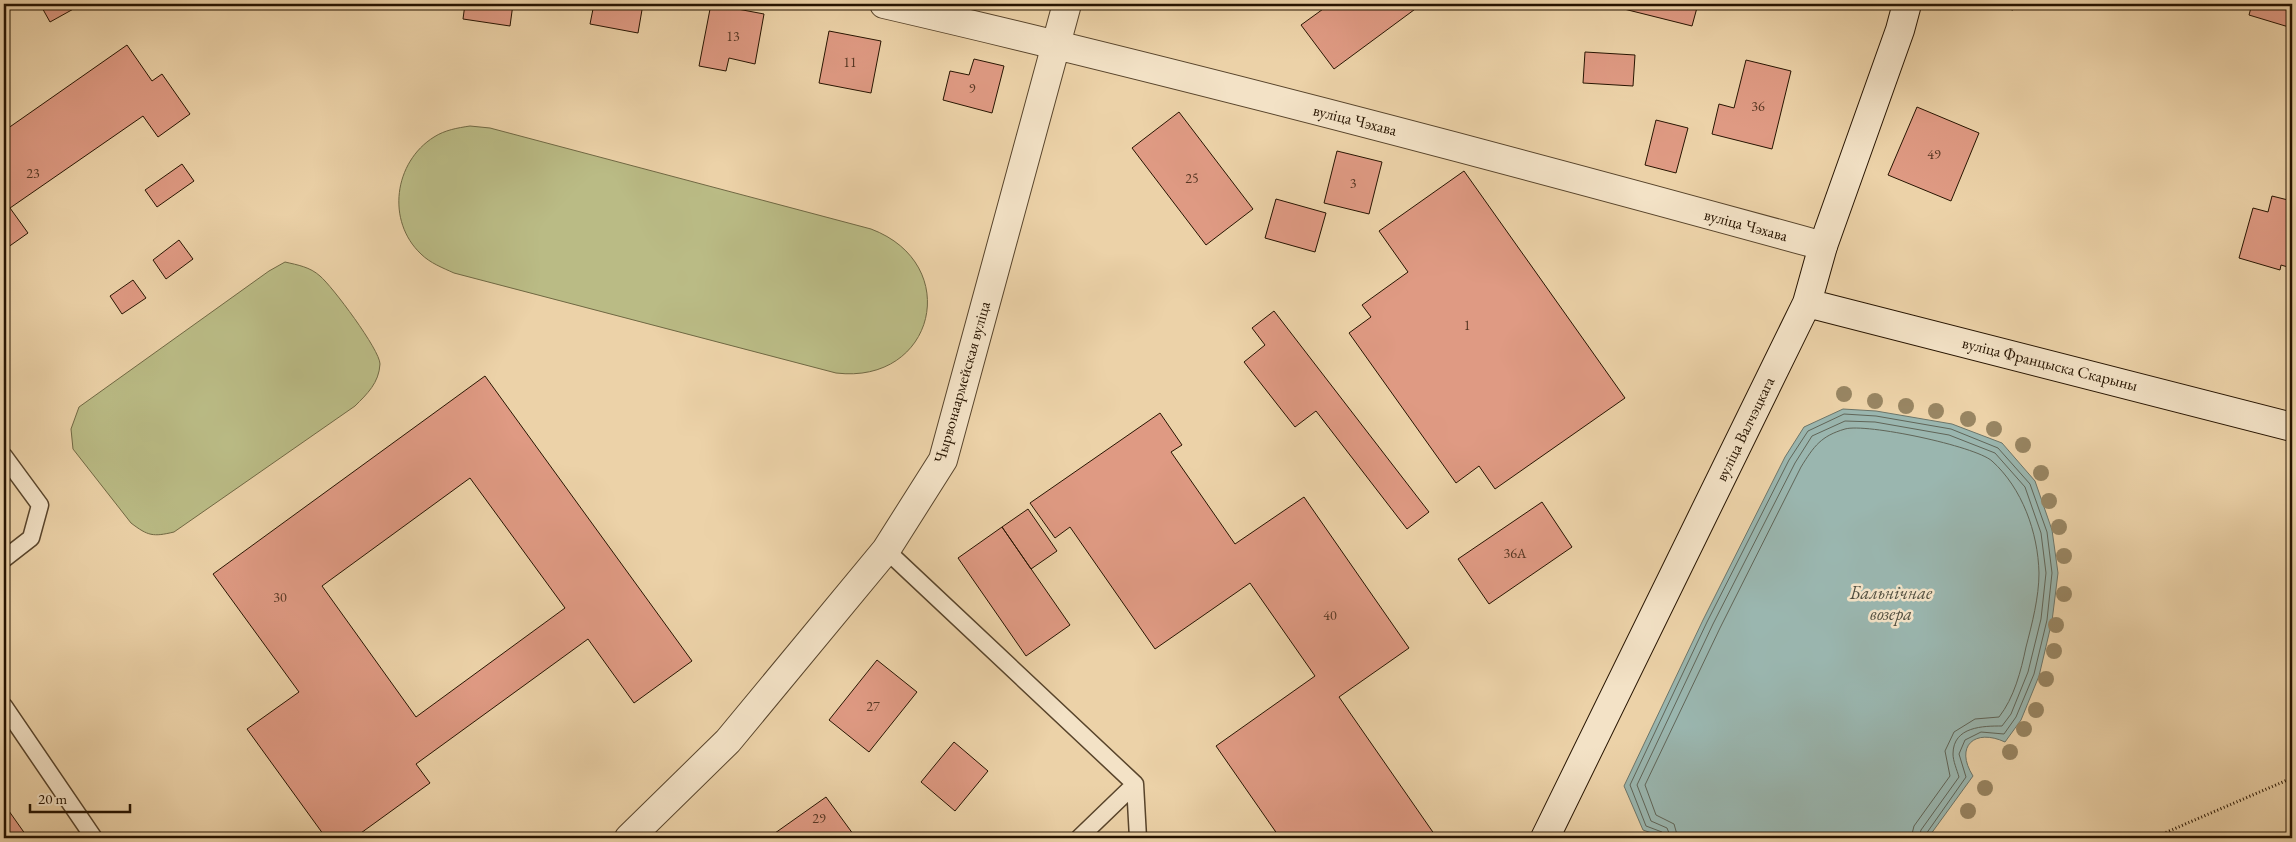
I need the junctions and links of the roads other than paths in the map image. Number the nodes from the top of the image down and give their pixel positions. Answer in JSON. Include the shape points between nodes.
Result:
{"nodes":[{"id":1,"x":884,"y":4,"type":"edge"},
{"id":2,"x":1067,"y":4,"type":"edge"},
{"id":3,"x":1907,"y":4,"type":"edge"},
{"id":4,"x":1057,"y":44,"type":"junction"},
{"id":5,"x":1823,"y":246,"type":"junction"},
{"id":6,"x":1807,"y":303,"type":"junction"},
{"id":7,"x":2292,"y":428,"type":"edge"},
{"id":8,"x":4,"y":456,"type":"edge"},
{"id":9,"x":886,"y":550,"type":"junction"},
{"id":10,"x":4,"y":559,"type":"edge"},
{"id":11,"x":4,"y":706,"type":"edge"},
{"id":12,"x":1135,"y":784,"type":"junction"},
{"id":13,"x":94,"y":838,"type":"edge"},
{"id":14,"x":629,"y":838,"type":"edge"},
{"id":15,"x":1079,"y":838,"type":"edge"},
{"id":16,"x":1138,"y":838,"type":"edge"},
{"id":17,"x":1545,"y":838,"type":"edge"}],
"edges":[{"from":1,"to":4,"type":"street","name":"вуліца Чэхава"},
{"from":2,"to":4,"type":"street","name":"Чырвонаармейская вуліца"},
{"from":3,"to":5,"type":"street","name":"вуліца Валчэцкага"},
{"from":4,"to":5,"type":"street","name":"вуліца Чэхава","via":[[1472,150]]},
{"from":4,"to":9,"type":"street","name":"Чырвонаармейская вуліца","via":[[942,460]]},
{"from":5,"to":6,"type":"street","name":"вуліца Валчэцкага"},
{"from":6,"to":7,"type":"street","name":"вуліца Францыска Скарыны"},
{"from":6,"to":17,"type":"street","name":"вуліца Валчэцкага"},
{"from":8,"to":10,"type":"lane","via":[[40,505],[31,538]]},
{"from":9,"to":12,"type":"lane"},
{"from":9,"to":14,"type":"street","name":"Чырвонаармейская вуліца","via":[[728,741]]},
{"from":11,"to":13,"type":"lane"},
{"from":12,"to":15,"type":"lane"},
{"from":12,"to":16,"type":"lane"}]}
